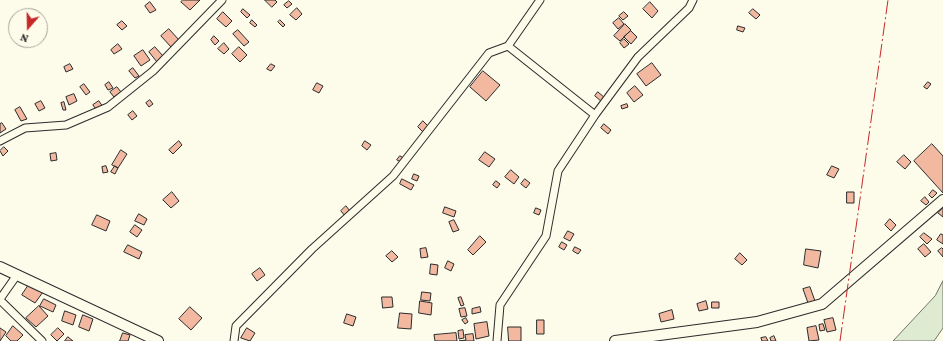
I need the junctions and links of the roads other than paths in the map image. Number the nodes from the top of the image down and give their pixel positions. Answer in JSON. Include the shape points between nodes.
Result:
{"nodes":[{"id":1,"x":222,"y":0,"type":"edge"},
{"id":2,"x":540,"y":0,"type":"edge"},
{"id":3,"x":693,"y":0,"type":"edge"},
{"id":4,"x":508,"y":46,"type":"junction"},
{"id":5,"x":595,"y":115,"type":"junction"},
{"id":6,"x":0,"y":141,"type":"edge"},
{"id":7,"x":943,"y":200,"type":"edge"},
{"id":8,"x":0,"y":267,"type":"edge"},
{"id":9,"x":17,"y":275,"type":"junction"},
{"id":10,"x":0,"y":299,"type":"edge"},
{"id":11,"x":638,"y":340,"type":"edge"},
{"id":12,"x":42,"y":341,"type":"edge"},
{"id":13,"x":158,"y":341,"type":"edge"},
{"id":14,"x":234,"y":341,"type":"edge"},
{"id":15,"x":497,"y":341,"type":"edge"},
{"id":16,"x":615,"y":341,"type":"edge"}],
"edges":[{"from":1,"to":6,"type":"street","via":[[153,71],[108,107],[66,125],[25,128]]},
{"from":2,"to":4,"type":"street"},
{"from":3,"to":5,"type":"street","via":[[689,8],[638,57]]},
{"from":4,"to":5,"type":"street"},
{"from":4,"to":14,"type":"street","via":[[489,54],[393,176],[312,249],[236,326]]},
{"from":5,"to":15,"type":"street","via":[[558,171],[546,236],[500,305]]},
{"from":7,"to":11,"type":"street","via":[[822,304],[758,322]]},
{"from":8,"to":9,"type":"street"},
{"from":9,"to":10,"type":"street"},
{"from":9,"to":13,"type":"street"},
{"from":10,"to":12,"type":"street"},
{"from":11,"to":16,"type":"street"}]}
